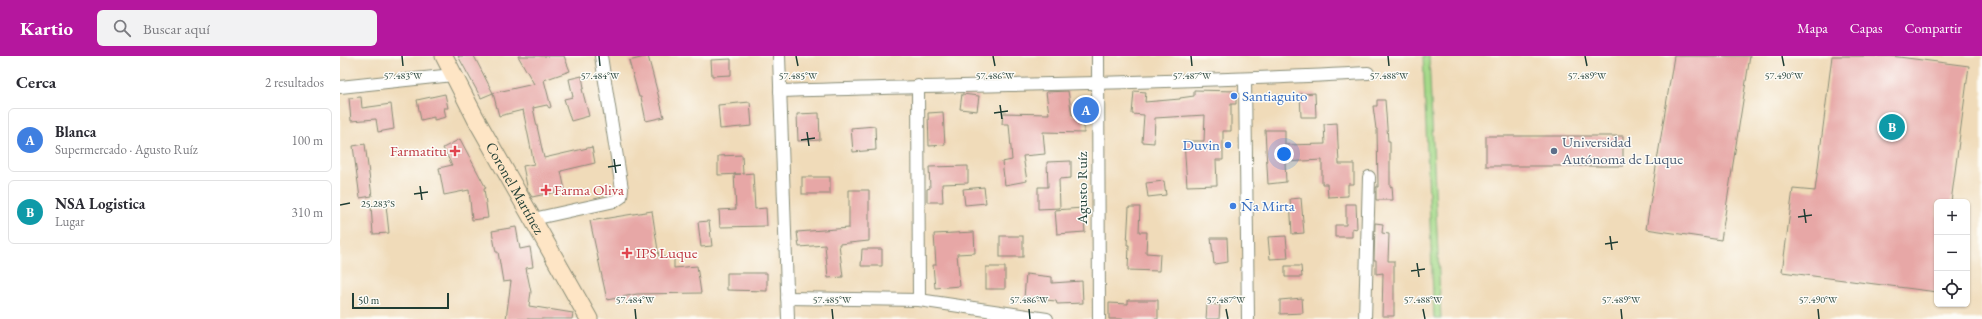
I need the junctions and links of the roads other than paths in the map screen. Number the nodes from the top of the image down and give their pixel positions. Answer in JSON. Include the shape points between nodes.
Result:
{"nodes":[{"id":1,"x":444,"y":56,"type":"edge"},
{"id":2,"x":602,"y":56,"type":"edge"},
{"id":3,"x":778,"y":56,"type":"edge"},
{"id":4,"x":1098,"y":56,"type":"edge"},
{"id":5,"x":1368,"y":73,"type":"dead end"},
{"id":6,"x":453,"y":75,"type":"junction"},
{"id":7,"x":1245,"y":80,"type":"junction"},
{"id":8,"x":1098,"y":84,"type":"junction"},
{"id":9,"x":918,"y":86,"type":"junction"},
{"id":10,"x":340,"y":87,"type":"edge"},
{"id":11,"x":780,"y":90,"type":"junction"},
{"id":12,"x":1369,"y":177,"type":"dead end"},
{"id":13,"x":533,"y":219,"type":"junction"},
{"id":14,"x":788,"y":298,"type":"junction"},
{"id":15,"x":919,"y":300,"type":"junction"},
{"id":16,"x":589,"y":319,"type":"edge"},
{"id":17,"x":788,"y":319,"type":"edge"},
{"id":18,"x":1047,"y":319,"type":"edge"},
{"id":19,"x":1099,"y":319,"type":"edge"},
{"id":20,"x":1248,"y":319,"type":"edge"},
{"id":21,"x":1365,"y":319,"type":"edge"}],
"edges":[{"from":1,"to":6,"type":"main road","name":"Coronel Martínez"},
{"from":2,"to":13,"type":"street","via":[[622,189],[621,197],[615,201]]},
{"from":3,"to":11,"type":"street"},
{"from":4,"to":8,"type":"street","name":"Agusto Ruíz"},
{"from":5,"to":7,"type":"street"},
{"from":6,"to":10,"type":"street"},
{"from":6,"to":13,"type":"main road","name":"Coronel Martínez"},
{"from":7,"to":8,"type":"street"},
{"from":7,"to":20,"type":"street"},
{"from":8,"to":9,"type":"street"},
{"from":8,"to":19,"type":"street","name":"Agusto Ruíz"},
{"from":9,"to":11,"type":"street"},
{"from":9,"to":15,"type":"street"},
{"from":11,"to":14,"type":"street"},
{"from":12,"to":21,"type":"street"},
{"from":13,"to":16,"type":"main road","name":"Coronel Martínez"},
{"from":14,"to":15,"type":"street"},
{"from":14,"to":17,"type":"street"},
{"from":15,"to":18,"type":"street"}]}
